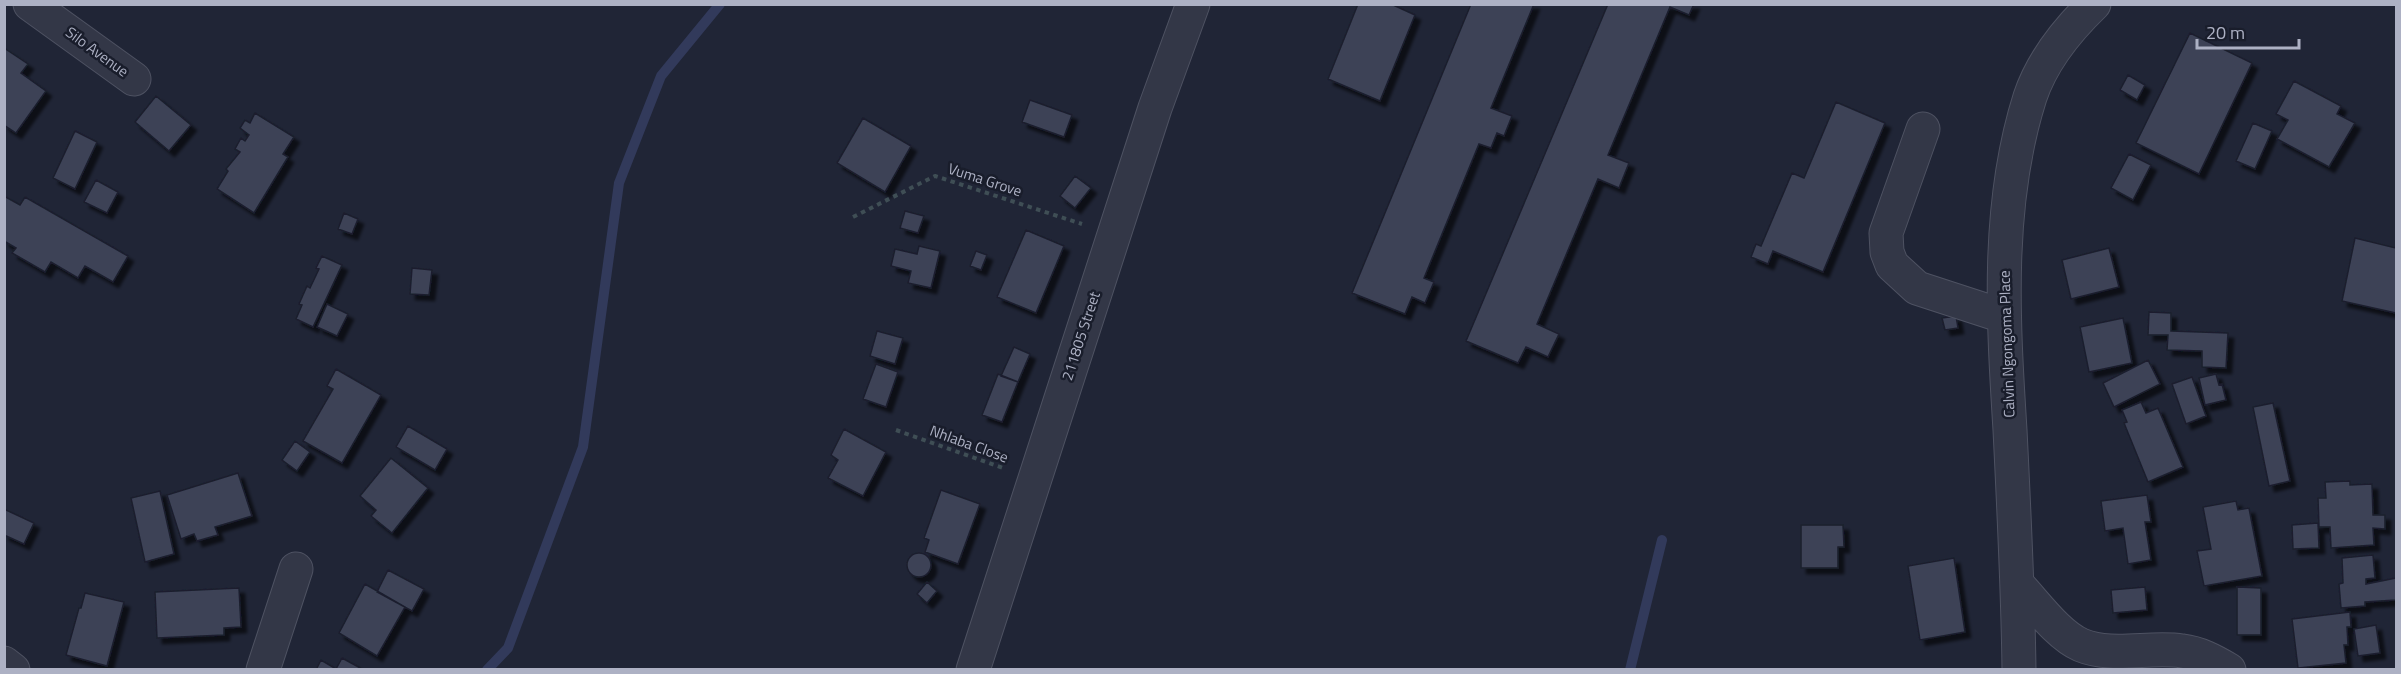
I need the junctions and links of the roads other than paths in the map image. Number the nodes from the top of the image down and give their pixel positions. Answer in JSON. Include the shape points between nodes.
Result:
{"nodes":[{"id":1,"x":30,"y":4,"type":"edge"},
{"id":2,"x":1192,"y":4,"type":"edge"},
{"id":3,"x":2094,"y":4,"type":"edge"},
{"id":4,"x":134,"y":79,"type":"dead end"},
{"id":5,"x":1923,"y":129,"type":"dead end"},
{"id":6,"x":2003,"y":316,"type":"junction"},
{"id":7,"x":296,"y":569,"type":"dead end"},
{"id":8,"x":2018,"y":585,"type":"junction"},
{"id":9,"x":4,"y":663,"type":"edge"},
{"id":10,"x":13,"y":669,"type":"edge"},
{"id":11,"x":263,"y":669,"type":"edge"},
{"id":12,"x":973,"y":669,"type":"edge"},
{"id":13,"x":2019,"y":669,"type":"edge"},
{"id":14,"x":2229,"y":669,"type":"edge"}],
"edges":[{"from":1,"to":4,"type":"street","name":"Silo Avenue"},
{"from":2,"to":12,"type":"street","name":"211805 Street"},
{"from":3,"to":6,"type":"street","name":"Calvin Ngongoma Place","via":[[2053,51],[2031,95],[2006,225]]},
{"from":5,"to":6,"type":"street","via":[[1886,233],[1892,265],[1917,288]]},
{"from":6,"to":8,"type":"street","name":"Calvin Ngongoma Place"},
{"from":7,"to":11,"type":"street"},
{"from":8,"to":13,"type":"street","name":"Calvin Ngongoma Place"},
{"from":8,"to":14,"type":"street","via":[[2068,637],[2083,646],[2104,650],[2181,650]]},
{"from":9,"to":10,"type":"street"}]}
